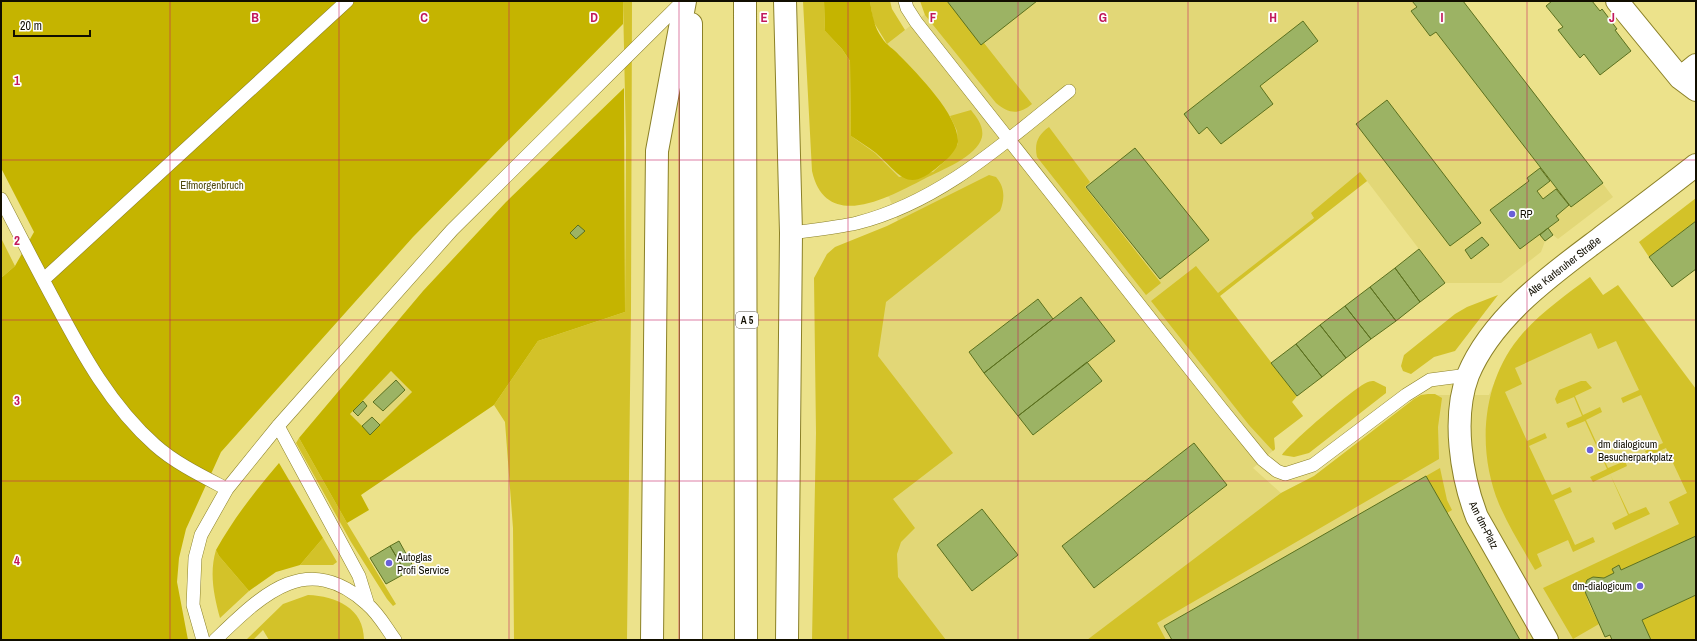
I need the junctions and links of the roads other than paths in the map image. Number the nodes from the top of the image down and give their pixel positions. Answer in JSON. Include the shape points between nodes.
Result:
{"nodes":[{"id":1,"x":347,"y":1,"type":"edge"},
{"id":2,"x":684,"y":1,"type":"edge"},
{"id":3,"x":691,"y":1,"type":"edge"},
{"id":4,"x":745,"y":1,"type":"edge"},
{"id":5,"x":785,"y":1,"type":"edge"},
{"id":6,"x":905,"y":1,"type":"edge"},
{"id":7,"x":1617,"y":1,"type":"edge"},
{"id":8,"x":1691,"y":78,"type":"edge"},
{"id":9,"x":1069,"y":92,"type":"dead end"},
{"id":10,"x":1009,"y":139,"type":"junction"},
{"id":11,"x":1696,"y":165,"type":"edge"},
{"id":12,"x":1,"y":199,"type":"edge"},
{"id":13,"x":790,"y":232,"type":"junction"},
{"id":14,"x":43,"y":280,"type":"junction"},
{"id":15,"x":1468,"y":375,"type":"junction"},
{"id":16,"x":278,"y":426,"type":"junction"},
{"id":17,"x":227,"y":489,"type":"junction"},
{"id":18,"x":368,"y":605,"type":"junction"},
{"id":19,"x":392,"y":638,"type":"edge"},
{"id":20,"x":203,"y":640,"type":"edge"},
{"id":21,"x":215,"y":640,"type":"edge"},
{"id":22,"x":652,"y":640,"type":"edge"},
{"id":23,"x":691,"y":640,"type":"edge"},
{"id":24,"x":746,"y":640,"type":"edge"},
{"id":25,"x":787,"y":640,"type":"edge"},
{"id":26,"x":1547,"y":640,"type":"edge"}],
"edges":[{"from":1,"to":14,"type":"lane"},
{"from":2,"to":16,"type":"lane","via":[[452,230]]},
{"from":2,"to":22,"type":"main road","via":[[656,151]]},
{"from":3,"to":23,"type":"main road"},
{"from":4,"to":24,"type":"main road","number":"A 5"},
{"from":5,"to":13,"type":"main road"},
{"from":6,"to":10,"type":"lane","via":[[916,22]]},
{"from":7,"to":8,"type":"main road"},
{"from":9,"to":10,"type":"lane"},
{"from":10,"to":13,"type":"lane","via":[[976,166],[943,186],[894,210],[856,222]]},
{"from":10,"to":15,"type":"lane","via":[[1220,407],[1263,460],[1278,471],[1285,474],[1312,465],[1430,380]]},
{"from":11,"to":15,"type":"main road","name":"Alte Karlsruher Straße","via":[[1521,300],[1483,348]]},
{"from":12,"to":14,"type":"lane"},
{"from":13,"to":25,"type":"main road"},
{"from":14,"to":17,"type":"lane","via":[[80,348],[110,396],[131,422],[156,446],[198,474]]},
{"from":15,"to":26,"type":"main road","name":"Am dm-Platz","via":[[1460,435],[1462,461],[1471,501],[1477,517]]},
{"from":16,"to":17,"type":"lane"},
{"from":16,"to":18,"type":"lane","via":[[359,576]]},
{"from":17,"to":20,"type":"lane","via":[[201,535],[195,558],[193,605]]},
{"from":18,"to":19,"type":"lane","via":[[382,620]]},
{"from":18,"to":21,"type":"lane","via":[[344,586],[334,582],[295,582],[278,587],[259,598]]}]}
